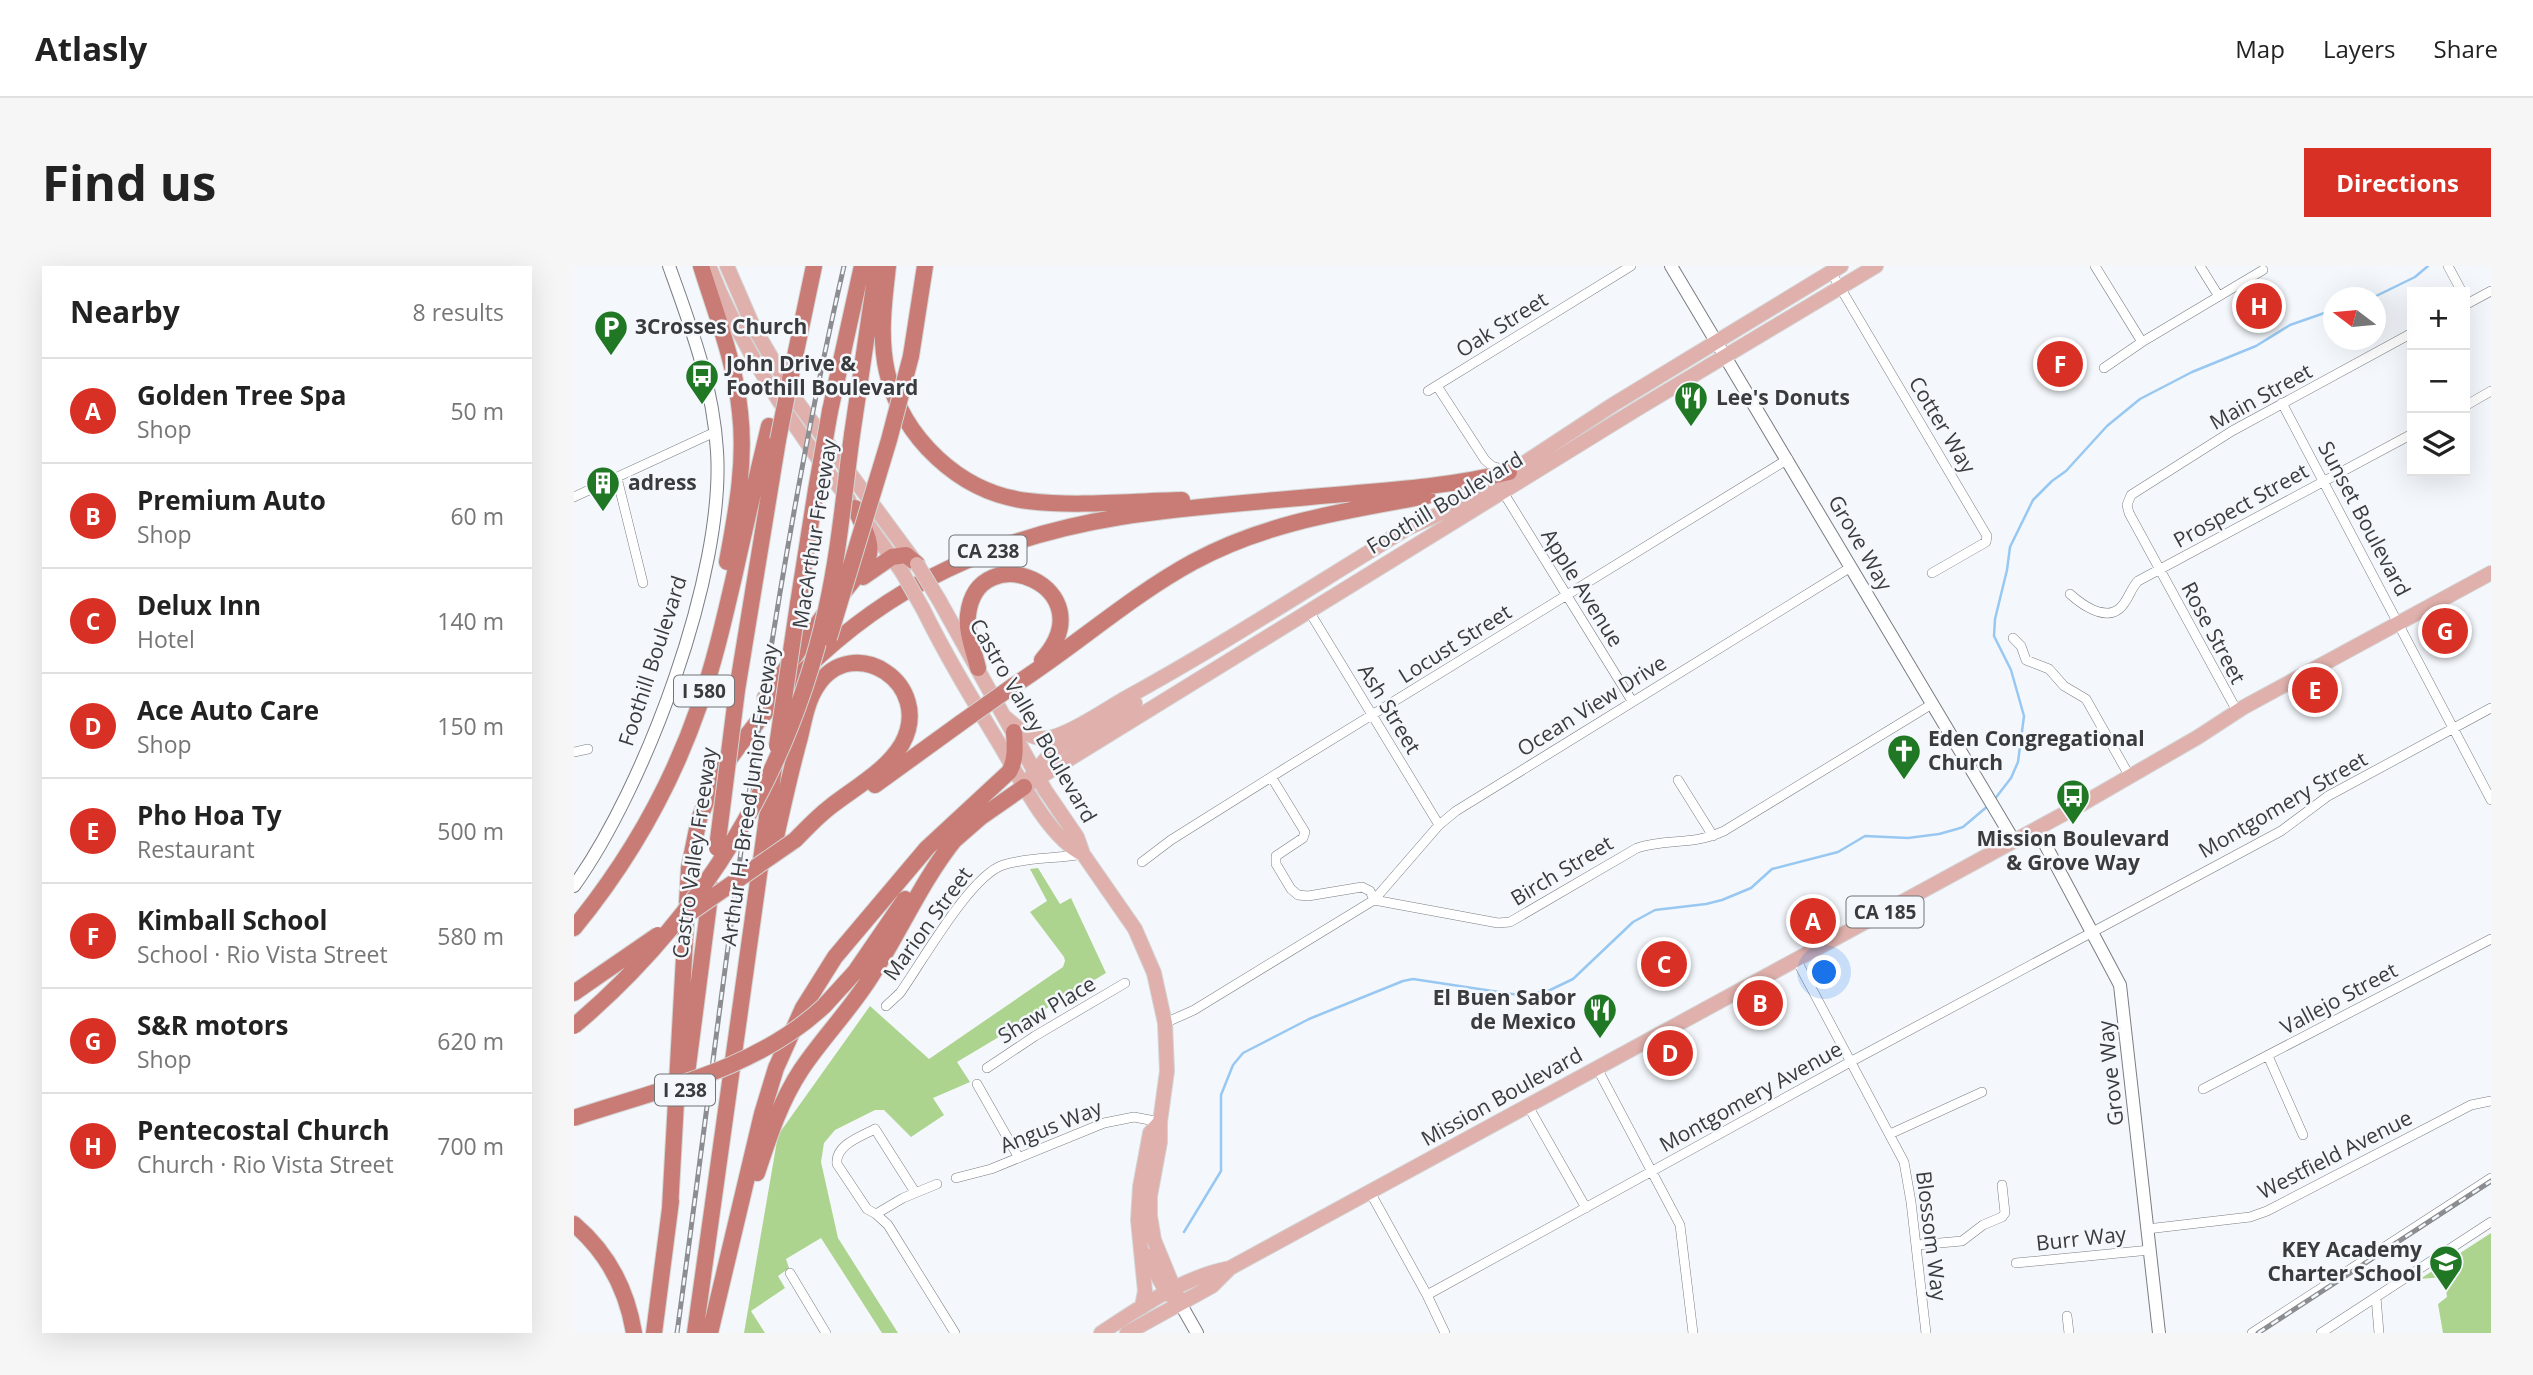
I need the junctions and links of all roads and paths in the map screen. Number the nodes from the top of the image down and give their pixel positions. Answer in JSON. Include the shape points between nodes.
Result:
{"nodes":[{"id":1,"x":669,"y":266,"type":"edge"},
{"id":2,"x":701,"y":266,"type":"edge"},
{"id":3,"x":709,"y":266,"type":"edge"},
{"id":4,"x":727,"y":266,"type":"edge"},
{"id":5,"x":814,"y":266,"type":"edge"},
{"id":6,"x":862,"y":266,"type":"edge"},
{"id":7,"x":877,"y":266,"type":"edge"},
{"id":8,"x":888,"y":266,"type":"edge"},
{"id":9,"x":925,"y":266,"type":"edge"},
{"id":10,"x":1631,"y":266,"type":"edge"},
{"id":11,"x":1671,"y":266,"type":"edge"},
{"id":12,"x":1877,"y":266,"type":"edge"},
{"id":13,"x":2095,"y":266,"type":"edge"},
{"id":14,"x":2200,"y":266,"type":"edge"},
{"id":15,"x":1836,"y":269,"type":"edge"},
{"id":16,"x":2263,"y":270,"type":"dead end"},
{"id":17,"x":2451,"y":270,"type":"edge"},
{"id":18,"x":2460,"y":287,"type":"edge"},
{"id":19,"x":1841,"y":288,"type":"junction"},
{"id":20,"x":2491,"y":291,"type":"edge"},
{"id":21,"x":2218,"y":295,"type":"junction"},
{"id":22,"x":2470,"y":300,"type":"edge"},
{"id":23,"x":736,"y":328,"type":"junction"},
{"id":24,"x":2407,"y":336,"type":"edge"},
{"id":25,"x":761,"y":340,"type":"junction"},
{"id":26,"x":1716,"y":342,"type":"junction"},
{"id":27,"x":2142,"y":342,"type":"junction"},
{"id":28,"x":1726,"y":358,"type":"junction"},
{"id":29,"x":2104,"y":368,"type":"dead end"},
{"id":30,"x":2491,"y":391,"type":"edge"},
{"id":31,"x":2470,"y":403,"type":"edge"},
{"id":32,"x":2282,"y":404,"type":"junction"},
{"id":33,"x":715,"y":432,"type":"junction"},
{"id":34,"x":773,"y":433,"type":"junction"},
{"id":35,"x":2407,"y":436,"type":"edge"},
{"id":36,"x":1788,"y":459,"type":"junction"},
{"id":37,"x":1509,"y":472,"type":"junction"},
{"id":38,"x":617,"y":478,"type":"junction"},
{"id":39,"x":2324,"y":481,"type":"junction"},
{"id":40,"x":1503,"y":492,"type":"junction"},
{"id":41,"x":1346,"y":494,"type":"junction"},
{"id":42,"x":2131,"y":496,"type":"joint"},
{"id":43,"x":574,"y":497,"type":"edge"},
{"id":44,"x":855,"y":508,"type":"junction"},
{"id":45,"x":892,"y":557,"type":"junction"},
{"id":46,"x":1851,"y":567,"type":"junction"},
{"id":47,"x":910,"y":568,"type":"junction"},
{"id":48,"x":2160,"y":571,"type":"junction"},
{"id":49,"x":1932,"y":573,"type":"dead end"},
{"id":50,"x":2491,"y":573,"type":"edge"},
{"id":51,"x":643,"y":583,"type":"dead end"},
{"id":52,"x":2070,"y":594,"type":"dead end"},
{"id":53,"x":1567,"y":595,"type":"junction"},
{"id":54,"x":831,"y":606,"type":"junction"},
{"id":55,"x":1309,"y":611,"type":"junction"},
{"id":56,"x":2399,"y":623,"type":"junction"},
{"id":57,"x":2013,"y":638,"type":"dead end"},
{"id":58,"x":978,"y":668,"type":"junction"},
{"id":59,"x":709,"y":676,"type":"junction"},
{"id":60,"x":808,"y":681,"type":"junction"},
{"id":61,"x":1152,"y":684,"type":"junction"},
{"id":62,"x":1013,"y":686,"type":"junction"},
{"id":63,"x":1632,"y":701,"type":"junction"},
{"id":64,"x":1932,"y":704,"type":"junction"},
{"id":65,"x":2491,"y":708,"type":"edge"},
{"id":66,"x":2237,"y":711,"type":"junction"},
{"id":67,"x":1373,"y":716,"type":"junction"},
{"id":68,"x":1010,"y":725,"type":"junction"},
{"id":69,"x":2454,"y":729,"type":"junction"},
{"id":70,"x":588,"y":749,"type":"dead end"},
{"id":71,"x":574,"y":752,"type":"edge"},
{"id":72,"x":1013,"y":766,"type":"junction"},
{"id":73,"x":1036,"y":775,"type":"junction"},
{"id":74,"x":2130,"y":777,"type":"junction"},
{"id":75,"x":1272,"y":778,"type":"junction"},
{"id":76,"x":715,"y":780,"type":"junction"},
{"id":77,"x":1678,"y":780,"type":"dead end"},
{"id":78,"x":1024,"y":788,"type":"junction"},
{"id":79,"x":2491,"y":800,"type":"edge"},
{"id":80,"x":957,"y":820,"type":"junction"},
{"id":81,"x":1439,"y":825,"type":"junction"},
{"id":82,"x":2037,"y":829,"type":"junction"},
{"id":83,"x":1713,"y":836,"type":"junction"},
{"id":84,"x":956,"y":838,"type":"junction"},
{"id":85,"x":795,"y":840,"type":"junction"},
{"id":86,"x":2014,"y":841,"type":"junction"},
{"id":87,"x":1083,"y":854,"type":"junction"},
{"id":88,"x":1142,"y":862,"type":"dead end"},
{"id":89,"x":759,"y":884,"type":"junction"},
{"id":90,"x":574,"y":887,"type":"edge"},
{"id":91,"x":1374,"y":900,"type":"junction"},
{"id":92,"x":574,"y":928,"type":"edge"},
{"id":93,"x":2093,"y":932,"type":"junction"},
{"id":94,"x":2491,"y":939,"type":"edge"},
{"id":95,"x":869,"y":951,"type":"junction"},
{"id":96,"x":1797,"y":961,"type":"junction"},
{"id":97,"x":1125,"y":983,"type":"dead end"},
{"id":98,"x":574,"y":993,"type":"edge"},
{"id":99,"x":886,"y":1006,"type":"dead end"},
{"id":100,"x":1165,"y":1023,"type":"junction"},
{"id":101,"x":574,"y":1026,"type":"edge"},
{"id":102,"x":2267,"y":1056,"type":"junction"},
{"id":103,"x":1852,"y":1061,"type":"junction"},
{"id":104,"x":987,"y":1068,"type":"dead end"},
{"id":105,"x":1597,"y":1069,"type":"junction"},
{"id":106,"x":977,"y":1084,"type":"dead end"},
{"id":107,"x":2203,"y":1088,"type":"dead end"},
{"id":108,"x":1982,"y":1092,"type":"dead end"},
{"id":109,"x":2491,"y":1101,"type":"edge"},
{"id":110,"x":1528,"y":1106,"type":"junction"},
{"id":111,"x":574,"y":1118,"type":"edge"},
{"id":112,"x":1160,"y":1122,"type":"junction"},
{"id":113,"x":1890,"y":1134,"type":"junction"},
{"id":114,"x":2303,"y":1135,"type":"dead end"},
{"id":115,"x":1019,"y":1158,"type":"junction"},
{"id":116,"x":1653,"y":1171,"type":"junction"},
{"id":117,"x":956,"y":1178,"type":"dead end"},
{"id":118,"x":2491,"y":1178,"type":"edge"},
{"id":119,"x":937,"y":1184,"type":"dead end"},
{"id":120,"x":2002,"y":1185,"type":"dead end"},
{"id":121,"x":915,"y":1192,"type":"junction"},
{"id":122,"x":1370,"y":1192,"type":"junction"},
{"id":123,"x":1586,"y":1208,"type":"junction"},
{"id":124,"x":670,"y":1209,"type":"junction"},
{"id":125,"x":876,"y":1214,"type":"junction"},
{"id":126,"x":2491,"y":1222,"type":"edge"},
{"id":127,"x":574,"y":1224,"type":"edge"},
{"id":128,"x":2147,"y":1229,"type":"junction"},
{"id":129,"x":1141,"y":1244,"type":"junction"},
{"id":130,"x":1917,"y":1245,"type":"junction"},
{"id":131,"x":2150,"y":1250,"type":"junction"},
{"id":132,"x":1162,"y":1261,"type":"junction"},
{"id":133,"x":2016,"y":1263,"type":"dead end"},
{"id":134,"x":1230,"y":1268,"type":"junction"},
{"id":135,"x":789,"y":1273,"type":"dead end"},
{"id":136,"x":1204,"y":1273,"type":"junction"},
{"id":137,"x":1171,"y":1290,"type":"junction"},
{"id":138,"x":1427,"y":1295,"type":"junction"},
{"id":139,"x":2375,"y":1297,"type":"junction"},
{"id":140,"x":718,"y":1299,"type":"junction"},
{"id":141,"x":1180,"y":1303,"type":"junction"},
{"id":142,"x":1142,"y":1307,"type":"junction"},
{"id":143,"x":2067,"y":1316,"type":"dead end"},
{"id":144,"x":634,"y":1333,"type":"edge"},
{"id":145,"x":654,"y":1333,"type":"edge"},
{"id":146,"x":695,"y":1333,"type":"edge"},
{"id":147,"x":710,"y":1333,"type":"edge"},
{"id":148,"x":827,"y":1333,"type":"edge"},
{"id":149,"x":955,"y":1333,"type":"edge"},
{"id":150,"x":1101,"y":1333,"type":"edge"},
{"id":151,"x":1127,"y":1333,"type":"edge"},
{"id":152,"x":1197,"y":1333,"type":"edge"},
{"id":153,"x":1445,"y":1333,"type":"edge"},
{"id":154,"x":1693,"y":1333,"type":"edge"},
{"id":155,"x":1926,"y":1333,"type":"edge"},
{"id":156,"x":2069,"y":1333,"type":"edge"},
{"id":157,"x":2159,"y":1333,"type":"edge"},
{"id":158,"x":2252,"y":1333,"type":"edge"},
{"id":159,"x":2320,"y":1333,"type":"edge"},
{"id":160,"x":2379,"y":1333,"type":"edge"}],
"edges":[{"from":1,"to":33,"type":"main road","name":"Foothill Boulevard","via":[[704,366]]},
{"from":2,"to":59,"type":"highway","via":[[734,374],[742,436],[739,492]]},
{"from":3,"to":23,"type":"main road"},
{"from":4,"to":25,"type":"main road","name":"Castro Valley Boulevard"},
{"from":5,"to":34,"type":"highway","number":"I 580","bridge":true,"via":[[790,380]]},
{"from":6,"to":89,"type":"highway","name":"Arthur H. Breed Junior Freeway","bridge":true,"via":[[816,490]]},
{"from":7,"to":60,"type":"highway","name":"MacArthur Freeway","bridge":true,"via":[[830,593]]},
{"from":8,"to":41,"type":"highway","via":[[883,339],[896,400],[929,450],[979,486],[1014,499],[1051,503]]},
{"from":9,"to":60,"type":"highway","bridge":true,"via":[[911,356],[890,440],[836,618]]},
{"from":10,"to":37,"type":"street","name":"Oak Street","via":[[1432,388],[1485,460]]},
{"from":11,"to":26,"type":"main road","name":"Grove Way"},
{"from":12,"to":19,"type":"main road","name":"Foothill Boulevard"},
{"from":13,"to":27,"type":"street"},
{"from":14,"to":21,"type":"street"},
{"from":15,"to":19,"type":"street","name":"Cotter Way"},
{"from":15,"to":26,"type":"main road","name":"Foothill Boulevard"},
{"from":16,"to":21,"type":"street"},
{"from":17,"to":18,"type":"street"},
{"from":19,"to":28,"type":"main road","name":"Foothill Boulevard"},
{"from":19,"to":49,"type":"street","name":"Cotter Way","via":[[1987,536],[1986,542]]},
{"from":20,"to":22,"type":"street"},
{"from":21,"to":27,"type":"street"},
{"from":23,"to":25,"type":"main road","via":[[746,339]]},
{"from":23,"to":44,"type":"main road","via":[[796,429]]},
{"from":24,"to":32,"type":"street","name":"Main Street"},
{"from":25,"to":47,"type":"main road","name":"Castro Valley Boulevard","via":[[811,423]]},
{"from":26,"to":28,"type":"main road","name":"Grove Way"},
{"from":26,"to":37,"type":"main road","name":"Foothill Boulevard"},
{"from":27,"to":29,"type":"street"},
{"from":28,"to":36,"type":"main road","name":"Grove Way"},
{"from":28,"to":40,"type":"main road","name":"Foothill Boulevard"},
{"from":30,"to":31,"type":"street"},
{"from":32,"to":39,"type":"street","name":"Sunset Boulevard"},
{"from":32,"to":42,"type":"street","name":"Main Street"},
{"from":33,"to":38,"type":"street"},
{"from":33,"to":90,"type":"main road","name":"Foothill Boulevard","via":[[718,468],[713,525],[682,650],[659,720],[630,786]]},
{"from":34,"to":59,"type":"highway","number":"I 580"},
{"from":34,"to":124,"type":"highway","name":"Castro Valley Freeway","number":"I 238","bridge":true},
{"from":35,"to":39,"type":"street","name":"Prospect Street"},
{"from":36,"to":46,"type":"main road","name":"Grove Way"},
{"from":36,"to":53,"type":"street","name":"Locust Street"},
{"from":37,"to":41,"type":"highway","number":"CA 238","via":[[1458,483]]},
{"from":37,"to":61,"type":"main road","name":"Foothill Boulevard"},
{"from":37,"to":62,"type":"highway","via":[[1463,489],[1300,520],[1232,543],[1171,575]]},
{"from":38,"to":43,"type":"street"},
{"from":38,"to":51,"type":"street"},
{"from":39,"to":48,"type":"street","name":"Prospect Street"},
{"from":39,"to":56,"type":"street","name":"Sunset Boulevard"},
{"from":40,"to":53,"type":"street","name":"Apple Avenue"},
{"from":40,"to":55,"type":"main road","name":"Foothill Boulevard"},
{"from":41,"to":76,"type":"highway","number":"CA 238","via":[[1105,520],[1020,540],[960,563],[882,605],[829,646],[771,704]]},
{"from":42,"to":48,"type":"street","name":"Rose Street","via":[[2127,510]]},
{"from":44,"to":45,"type":"main road"},
{"from":44,"to":54,"type":"highway","via":[[869,538],[870,555]]},
{"from":45,"to":47,"type":"highway","via":[[906,555]]},
{"from":45,"to":54,"type":"highway"},
{"from":46,"to":63,"type":"street","name":"Ocean View Drive"},
{"from":46,"to":64,"type":"main road","name":"Grove Way"},
{"from":47,"to":58,"type":"main road","name":"Castro Valley Boulevard","bridge":true,"via":[[939,600]]},
{"from":47,"to":72,"type":"main road","name":"Castro Valley Boulevard","bridge":true,"via":[[923,609],[949,660]]},
{"from":48,"to":52,"type":"street","name":"Prospect Street","via":[[2138,581],[2110,613],[2082,605]]},
{"from":48,"to":66,"type":"street","name":"Rose Street"},
{"from":50,"to":56,"type":"main road","name":"Mission Boulevard","number":"CA 185"},
{"from":53,"to":63,"type":"street","name":"Apple Avenue"},
{"from":53,"to":67,"type":"street","name":"Locust Street"},
{"from":54,"to":76,"type":"highway","via":[[743,728]]},
{"from":55,"to":67,"type":"street","name":"Ash Street"},
{"from":55,"to":73,"type":"main road","name":"Foothill Boulevard"},
{"from":56,"to":66,"type":"main road","name":"Mission Boulevard","number":"CA 185"},
{"from":56,"to":69,"type":"street","name":"Sunset Boulevard"},
{"from":57,"to":74,"type":"street","via":[[2026,660],[2049,669],[2059,682],[2086,699]]},
{"from":58,"to":62,"type":"highway","via":[[968,622],[973,598],[1001,576],[1033,578],[1055,600],[1059,629],[1044,659]]},
{"from":58,"to":68,"type":"main road","name":"Castro Valley Boulevard"},
{"from":59,"to":92,"type":"highway","number":"I 580","via":[[688,736],[654,809],[625,859]]},
{"from":60,"to":101,"type":"highway","name":"MacArthur Freeway","bridge":true,"via":[[766,782],[717,867],[657,946]]},
{"from":61,"to":68,"type":"main road","via":[[1052,737],[1031,735]]},
{"from":61,"to":73,"type":"main road","name":"Foothill Boulevard","via":[[1133,705],[1050,754]]},
{"from":62,"to":85,"type":"highway","bridge":true},
{"from":63,"to":81,"type":"street","name":"Ocean View Drive"},
{"from":64,"to":83,"type":"street","name":"Birch Street"},
{"from":64,"to":86,"type":"main road","name":"Grove Way"},
{"from":65,"to":69,"type":"street","name":"Montgomery Street"},
{"from":66,"to":74,"type":"main road","name":"Mission Boulevard","number":"CA 185"},
{"from":67,"to":75,"type":"street","name":"Locust Street"},
{"from":67,"to":81,"type":"street","name":"Ash Street"},
{"from":68,"to":72,"type":"highway"},
{"from":68,"to":73,"type":"main road","name":"Castro Valley Boulevard"},
{"from":69,"to":79,"type":"street","name":"Sunset Boulevard"},
{"from":69,"to":93,"type":"street","name":"Montgomery Street","via":[[2329,796],[2274,835]]},
{"from":70,"to":71,"type":"street"},
{"from":72,"to":78,"type":"main road","name":"Castro Valley Boulevard"},
{"from":72,"to":80,"type":"highway"},
{"from":73,"to":78,"type":"main road"},
{"from":73,"to":87,"type":"main road","name":"Castro Valley Boulevard","via":[[1077,837]]},
{"from":74,"to":82,"type":"main road","name":"Mission Boulevard","number":"CA 185"},
{"from":75,"to":88,"type":"street","name":"Locust Street"},
{"from":75,"to":91,"type":"street","name":"Birch Street","via":[[1305,832],[1276,856],[1291,890],[1308,897],[1362,887]]},
{"from":76,"to":124,"type":"highway","number":"CA 238","via":[[699,819],[689,868]]},
{"from":77,"to":83,"type":"street"},
{"from":78,"to":84,"type":"highway"},
{"from":78,"to":87,"type":"main road","name":"Castro Valley Boulevard","via":[[1062,840]]},
{"from":80,"to":95,"type":"highway","via":[[901,893]]},
{"from":80,"to":140,"type":"highway","via":[[869,914],[824,972],[799,1015],[762,1114]]},
{"from":81,"to":91,"type":"street","name":"Ocean View Drive"},
{"from":82,"to":86,"type":"main road","name":"Mission Boulevard","number":"CA 185"},
{"from":82,"to":93,"type":"main road","name":"Grove Way"},
{"from":83,"to":91,"type":"street","name":"Birch Street","via":[[1637,848],[1504,923]]},
{"from":84,"to":95,"type":"highway","via":[[925,870]]},
{"from":84,"to":140,"type":"highway","via":[[927,879],[874,973],[809,1057],[784,1099]]},
{"from":85,"to":89,"type":"highway","via":[[885,764],[904,740],[909,720],[907,698],[898,682],[883,670],[865,664],[842,667],[815,688],[774,846]]},
{"from":85,"to":98,"type":"highway","bridge":true},
{"from":86,"to":96,"type":"main road","name":"Mission Boulevard","number":"CA 185"},
{"from":87,"to":99,"type":"street","name":"Marion Street","via":[[1011,863],[985,875]]},
{"from":87,"to":100,"type":"main road","via":[[1140,937]]},
{"from":89,"to":146,"type":"highway","name":"Arthur H. Breed Junior Freeway"},
{"from":91,"to":100,"type":"street","via":[[1194,1010]]},
{"from":93,"to":103,"type":"street","name":"Montgomery Avenue"},
{"from":93,"to":128,"type":"main road","name":"Grove Way","via":[[2122,990]]},
{"from":94,"to":102,"type":"street","name":"Vallejo Street"},
{"from":95,"to":111,"type":"highway","bridge":true,"via":[[824,1006],[788,1035],[745,1060]]},
{"from":96,"to":103,"type":"street","name":"Blossom Way"},
{"from":96,"to":105,"type":"main road","name":"Mission Boulevard","number":"CA 185"},
{"from":97,"to":104,"type":"street","name":"Shaw Place"},
{"from":100,"to":112,"type":"main road","via":[[1167,1071]]},
{"from":102,"to":107,"type":"street","name":"Vallejo Street"},
{"from":102,"to":114,"type":"street"},
{"from":103,"to":113,"type":"street","name":"Blossom Way"},
{"from":103,"to":116,"type":"street","name":"Montgomery Avenue"},
{"from":105,"to":110,"type":"main road","name":"Mission Boulevard","number":"CA 185"},
{"from":105,"to":116,"type":"street"},
{"from":106,"to":115,"type":"street"},
{"from":108,"to":113,"type":"street"},
{"from":109,"to":128,"type":"street","name":"Westfield Avenue","via":[[2471,1105],[2267,1211]]},
{"from":110,"to":122,"type":"main road","name":"Mission Boulevard","number":"CA 185"},
{"from":110,"to":123,"type":"street"},
{"from":112,"to":115,"type":"street","name":"Angus Way","via":[[1125,1117]]},
{"from":112,"to":129,"type":"main road","via":[[1150,1133],[1140,1187]]},
{"from":112,"to":132,"type":"main road","via":[[1150,1216]]},
{"from":113,"to":130,"type":"street","name":"Blossom Way","via":[[1908,1177]]},
{"from":115,"to":117,"type":"street","name":"Angus Way"},
{"from":116,"to":123,"type":"street","name":"Montgomery Avenue"},
{"from":116,"to":154,"type":"street","via":[[1681,1225]]},
{"from":118,"to":158,"type":"street"},
{"from":119,"to":121,"type":"street"},
{"from":120,"to":130,"type":"street","via":[[2002,1217],[1962,1241]]},
{"from":121,"to":125,"type":"street"},
{"from":121,"to":125,"type":"street","via":[[875,1129],[839,1150],[836,1157],[862,1203]]},
{"from":122,"to":134,"type":"main road","name":"Mission Boulevard","number":"CA 185"},
{"from":122,"to":138,"type":"street"},
{"from":123,"to":138,"type":"street","name":"Montgomery Avenue"},
{"from":124,"to":145,"type":"highway","name":"Castro Valley Freeway","number":"I 238"},
{"from":125,"to":149,"type":"street","via":[[888,1225]]},
{"from":126,"to":139,"type":"street"},
{"from":127,"to":144,"type":"highway","via":[[613,1272],[627,1301]]},
{"from":128,"to":131,"type":"main road","name":"Grove Way"},
{"from":129,"to":137,"type":"main road","via":[[1150,1266]]},
{"from":129,"to":142,"type":"main road"},
{"from":130,"to":155,"type":"street","name":"Blossom Way"},
{"from":131,"to":133,"type":"street","name":"Burr Way"},
{"from":131,"to":157,"type":"main road","name":"Grove Way"},
{"from":132,"to":136,"type":"main road","via":[[1181,1271]]},
{"from":132,"to":137,"type":"main road"},
{"from":134,"to":136,"type":"main road","name":"Mission Boulevard","number":"CA 185"},
{"from":134,"to":141,"type":"main road","name":"Mission Boulevard","number":"CA 185","via":[[1212,1286]]},
{"from":135,"to":148,"type":"street"},
{"from":136,"to":137,"type":"main road","name":"Mission Boulevard","number":"CA 185"},
{"from":137,"to":141,"type":"main road"},
{"from":137,"to":142,"type":"main road","name":"Mission Boulevard","number":"CA 185"},
{"from":138,"to":153,"type":"street"},
{"from":139,"to":159,"type":"street"},
{"from":139,"to":160,"type":"street"},
{"from":140,"to":147,"type":"highway"},
{"from":141,"to":151,"type":"main road","name":"Mission Boulevard","number":"CA 185"},
{"from":141,"to":152,"type":"main road"},
{"from":142,"to":150,"type":"main road","name":"Mission Boulevard","number":"CA 185"},
{"from":143,"to":156,"type":"street"}]}
